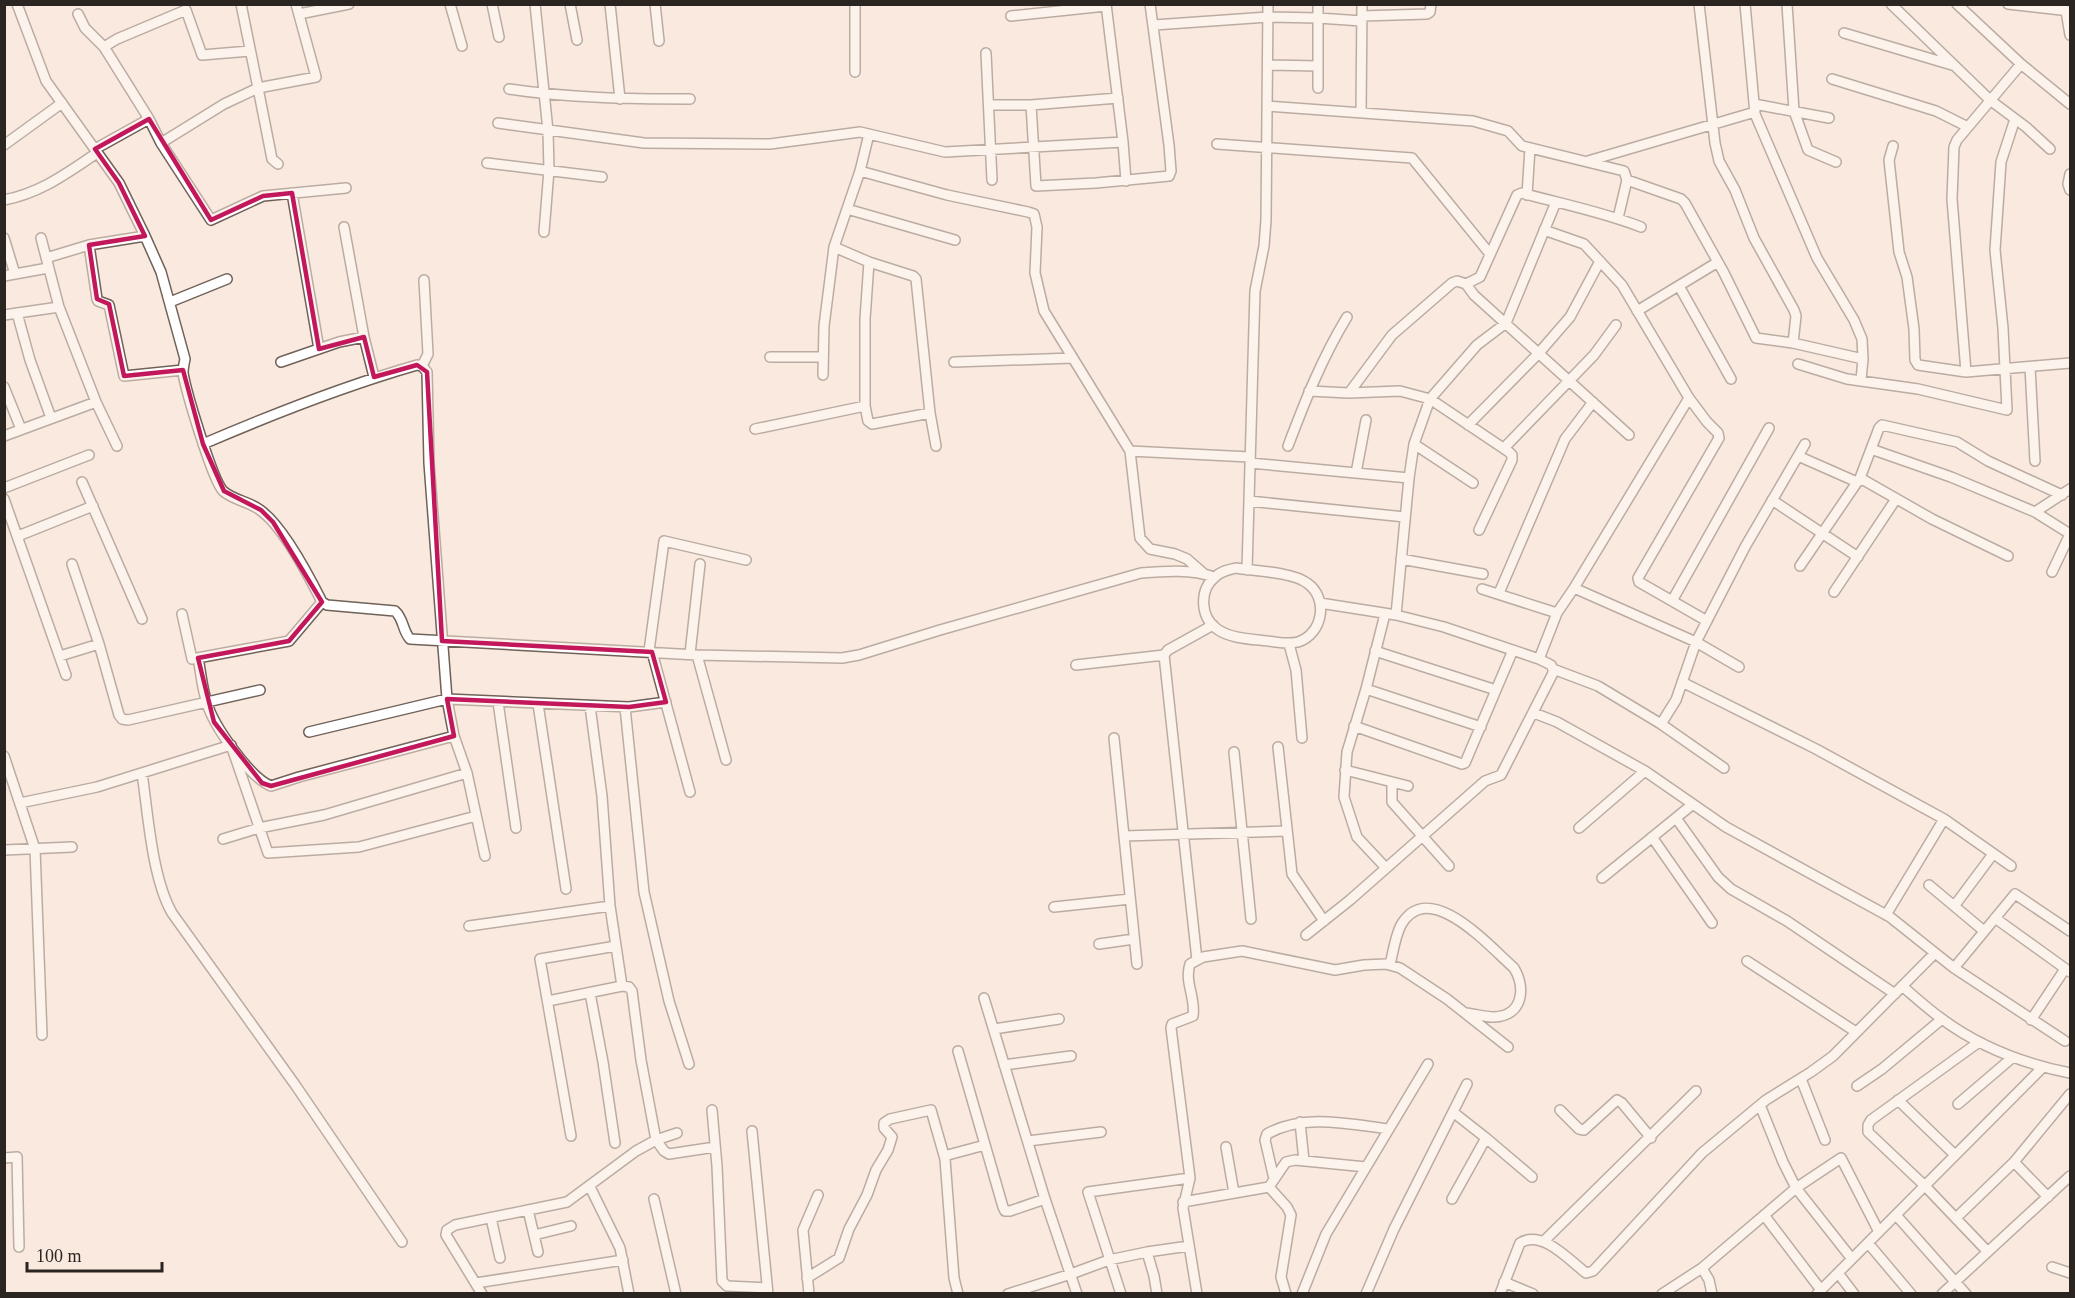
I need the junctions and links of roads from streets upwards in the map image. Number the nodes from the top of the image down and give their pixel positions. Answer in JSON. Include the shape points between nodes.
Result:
{"nodes":[{"id":1,"x":17,"y":4,"type":"edge"},
{"id":2,"x":241,"y":4,"type":"edge"},
{"id":3,"x":349,"y":4,"type":"edge"},
{"id":4,"x":450,"y":4,"type":"edge"},
{"id":5,"x":492,"y":4,"type":"edge"},
{"id":6,"x":535,"y":4,"type":"edge"},
{"id":7,"x":570,"y":4,"type":"edge"},
{"id":8,"x":610,"y":4,"type":"edge"},
{"id":9,"x":655,"y":4,"type":"edge"},
{"id":10,"x":855,"y":4,"type":"edge"},
{"id":11,"x":1150,"y":4,"type":"edge"},
{"id":12,"x":1268,"y":4,"type":"edge"},
{"id":13,"x":1318,"y":4,"type":"edge"},
{"id":14,"x":1362,"y":4,"type":"edge"},
{"id":15,"x":1431,"y":4,"type":"edge"},
{"id":16,"x":1699,"y":4,"type":"edge"},
{"id":17,"x":1745,"y":4,"type":"edge"},
{"id":18,"x":1787,"y":4,"type":"edge"},
{"id":19,"x":1891,"y":4,"type":"edge"},
{"id":20,"x":1957,"y":4,"type":"edge"},
{"id":21,"x":2008,"y":4,"type":"edge"},
{"id":22,"x":1106,"y":5,"type":"edge"},
{"id":23,"x":1058,"y":8,"type":"edge"},
{"id":24,"x":298,"y":9,"type":"edge"},
{"id":25,"x":2068,"y":11,"type":"edge"},
{"id":26,"x":78,"y":14,"type":"dead end"},
{"id":27,"x":1011,"y":16,"type":"dead end"},
{"id":28,"x":1268,"y":17,"type":"junction"},
{"id":29,"x":1318,"y":18,"type":"junction"},
{"id":30,"x":1362,"y":19,"type":"junction"},
{"id":31,"x":1154,"y":25,"type":"junction"},
{"id":32,"x":1844,"y":33,"type":"dead end"},
{"id":33,"x":2070,"y":35,"type":"edge"},
{"id":34,"x":499,"y":37,"type":"dead end"},
{"id":35,"x":577,"y":40,"type":"dead end"},
{"id":36,"x":659,"y":41,"type":"dead end"},
{"id":37,"x":462,"y":46,"type":"dead end"},
{"id":38,"x":104,"y":47,"type":"junction"},
{"id":39,"x":250,"y":51,"type":"junction"},
{"id":40,"x":986,"y":53,"type":"dead end"},
{"id":41,"x":2021,"y":64,"type":"junction"},
{"id":42,"x":1268,"y":65,"type":"junction"},
{"id":43,"x":1318,"y":66,"type":"junction"},
{"id":44,"x":1954,"y":66,"type":"junction"},
{"id":45,"x":855,"y":72,"type":"dead end"},
{"id":46,"x":1832,"y":80,"type":"dead end"},
{"id":47,"x":258,"y":88,"type":"junction"},
{"id":48,"x":1318,"y":88,"type":"dead end"},
{"id":49,"x":509,"y":89,"type":"dead end"},
{"id":50,"x":544,"y":94,"type":"junction"},
{"id":51,"x":1118,"y":98,"type":"junction"},
{"id":52,"x":620,"y":99,"type":"junction"},
{"id":53,"x":690,"y":99,"type":"dead end"},
{"id":54,"x":1990,"y":100,"type":"junction"},
{"id":55,"x":62,"y":104,"type":"junction"},
{"id":56,"x":989,"y":105,"type":"junction"},
{"id":57,"x":1031,"y":105,"type":"junction"},
{"id":58,"x":2070,"y":105,"type":"edge"},
{"id":59,"x":1267,"y":106,"type":"junction"},
{"id":60,"x":1754,"y":108,"type":"junction"},
{"id":61,"x":1794,"y":111,"type":"junction"},
{"id":62,"x":1361,"y":112,"type":"junction"},
{"id":63,"x":1829,"y":118,"type":"dead end"},
{"id":64,"x":149,"y":119,"type":"junction"},
{"id":65,"x":2015,"y":119,"type":"junction"},
{"id":66,"x":498,"y":123,"type":"dead end"},
{"id":67,"x":1714,"y":123,"type":"junction"},
{"id":68,"x":1968,"y":127,"type":"junction"},
{"id":69,"x":548,"y":131,"type":"junction"},
{"id":70,"x":869,"y":134,"type":"junction"},
{"id":71,"x":161,"y":142,"type":"junction"},
{"id":72,"x":1123,"y":142,"type":"junction"},
{"id":73,"x":1217,"y":144,"type":"dead end"},
{"id":74,"x":4,"y":145,"type":"edge"},
{"id":75,"x":1893,"y":146,"type":"dead end"},
{"id":76,"x":1034,"y":147,"type":"junction"},
{"id":77,"x":1267,"y":147,"type":"junction"},
{"id":78,"x":1530,"y":148,"type":"junction"},
{"id":79,"x":2050,"y":149,"type":"dead end"},
{"id":80,"x":991,"y":150,"type":"junction"},
{"id":81,"x":96,"y":151,"type":"junction"},
{"id":82,"x":1586,"y":161,"type":"junction"},
{"id":83,"x":1836,"y":162,"type":"dead end"},
{"id":84,"x":488,"y":163,"type":"dead end"},
{"id":85,"x":278,"y":164,"type":"dead end"},
{"id":86,"x":549,"y":170,"type":"junction"},
{"id":87,"x":860,"y":171,"type":"junction"},
{"id":88,"x":2070,"y":174,"type":"edge"},
{"id":89,"x":602,"y":177,"type":"dead end"},
{"id":90,"x":992,"y":180,"type":"dead end"},
{"id":91,"x":1627,"y":180,"type":"junction"},
{"id":92,"x":1126,"y":181,"type":"junction"},
{"id":93,"x":346,"y":188,"type":"dead end"},
{"id":94,"x":2070,"y":190,"type":"edge"},
{"id":95,"x":292,"y":193,"type":"junction"},
{"id":96,"x":1527,"y":195,"type":"junction"},
{"id":97,"x":4,"y":200,"type":"edge"},
{"id":98,"x":1556,"y":202,"type":"junction"},
{"id":99,"x":847,"y":209,"type":"junction"},
{"id":100,"x":1618,"y":218,"type":"junction"},
{"id":101,"x":344,"y":227,"type":"dead end"},
{"id":102,"x":1641,"y":227,"type":"dead end"},
{"id":103,"x":1544,"y":230,"type":"junction"},
{"id":104,"x":544,"y":232,"type":"dead end"},
{"id":105,"x":145,"y":236,"type":"junction"},
{"id":106,"x":4,"y":238,"type":"edge"},
{"id":107,"x":40,"y":238,"type":"dead end"},
{"id":108,"x":955,"y":240,"type":"dead end"},
{"id":109,"x":89,"y":245,"type":"junction"},
{"id":110,"x":834,"y":247,"type":"junction"},
{"id":111,"x":1490,"y":254,"type":"junction"},
{"id":112,"x":1600,"y":261,"type":"junction"},
{"id":113,"x":869,"y":262,"type":"junction"},
{"id":114,"x":1718,"y":262,"type":"junction"},
{"id":115,"x":47,"y":263,"type":"junction"},
{"id":116,"x":15,"y":274,"type":"junction"},
{"id":117,"x":4,"y":276,"type":"edge"},
{"id":118,"x":227,"y":279,"type":"dead end"},
{"id":119,"x":424,"y":280,"type":"dead end"},
{"id":120,"x":1466,"y":284,"type":"junction"},
{"id":121,"x":1679,"y":286,"type":"junction"},
{"id":122,"x":170,"y":302,"type":"junction"},
{"id":123,"x":59,"y":306,"type":"junction"},
{"id":124,"x":1638,"y":311,"type":"junction"},
{"id":125,"x":17,"y":313,"type":"junction"},
{"id":126,"x":4,"y":315,"type":"edge"},
{"id":127,"x":1347,"y":317,"type":"dead end"},
{"id":128,"x":1506,"y":323,"type":"junction"},
{"id":129,"x":1616,"y":325,"type":"dead end"},
{"id":130,"x":364,"y":337,"type":"junction"},
{"id":131,"x":1793,"y":343,"type":"junction"},
{"id":132,"x":319,"y":349,"type":"junction"},
{"id":133,"x":1538,"y":354,"type":"junction"},
{"id":134,"x":770,"y":357,"type":"dead end"},
{"id":135,"x":823,"y":357,"type":"junction"},
{"id":136,"x":1073,"y":358,"type":"junction"},
{"id":137,"x":1863,"y":359,"type":"junction"},
{"id":138,"x":281,"y":362,"type":"dead end"},
{"id":139,"x":954,"y":362,"type":"dead end"},
{"id":140,"x":2070,"y":363,"type":"edge"},
{"id":141,"x":1798,"y":364,"type":"dead end"},
{"id":142,"x":422,"y":366,"type":"junction"},
{"id":143,"x":2030,"y":367,"type":"junction"},
{"id":144,"x":2006,"y":369,"type":"junction"},
{"id":145,"x":183,"y":370,"type":"junction"},
{"id":146,"x":1966,"y":372,"type":"junction"},
{"id":147,"x":823,"y":375,"type":"dead end"},
{"id":148,"x":374,"y":377,"type":"junction"},
{"id":149,"x":1731,"y":379,"type":"dead end"},
{"id":150,"x":1860,"y":380,"type":"junction"},
{"id":151,"x":1569,"y":381,"type":"junction"},
{"id":152,"x":4,"y":387,"type":"edge"},
{"id":153,"x":1309,"y":391,"type":"junction"},
{"id":154,"x":1349,"y":393,"type":"junction"},
{"id":155,"x":1689,"y":398,"type":"junction"},
{"id":156,"x":1430,"y":399,"type":"junction"},
{"id":157,"x":96,"y":402,"type":"junction"},
{"id":158,"x":1593,"y":402,"type":"junction"},
{"id":159,"x":866,"y":406,"type":"junction"},
{"id":160,"x":930,"y":413,"type":"junction"},
{"id":161,"x":51,"y":418,"type":"junction"},
{"id":162,"x":1366,"y":420,"type":"dead end"},
{"id":163,"x":1468,"y":425,"type":"junction"},
{"id":164,"x":1769,"y":428,"type":"dead end"},
{"id":165,"x":21,"y":429,"type":"junction"},
{"id":166,"x":755,"y":429,"type":"dead end"},
{"id":167,"x":1629,"y":435,"type":"dead end"},
{"id":168,"x":4,"y":436,"type":"edge"},
{"id":169,"x":203,"y":444,"type":"junction"},
{"id":170,"x":1414,"y":444,"type":"junction"},
{"id":171,"x":1805,"y":444,"type":"dead end"},
{"id":172,"x":117,"y":446,"type":"dead end"},
{"id":173,"x":936,"y":446,"type":"dead end"},
{"id":174,"x":1288,"y":446,"type":"dead end"},
{"id":175,"x":1504,"y":448,"type":"junction"},
{"id":176,"x":1872,"y":449,"type":"junction"},
{"id":177,"x":1130,"y":451,"type":"junction"},
{"id":178,"x":89,"y":454,"type":"dead end"},
{"id":179,"x":1798,"y":456,"type":"junction"},
{"id":180,"x":1250,"y":460,"type":"junction"},
{"id":181,"x":2035,"y":461,"type":"dead end"},
{"id":182,"x":1356,"y":473,"type":"junction"},
{"id":183,"x":1409,"y":478,"type":"junction"},
{"id":184,"x":1858,"y":480,"type":"junction"},
{"id":185,"x":82,"y":482,"type":"dead end"},
{"id":186,"x":1473,"y":483,"type":"dead end"},
{"id":187,"x":4,"y":488,"type":"edge"},
{"id":188,"x":2066,"y":492,"type":"edge"},
{"id":189,"x":4,"y":499,"type":"edge"},
{"id":190,"x":1896,"y":499,"type":"junction"},
{"id":191,"x":1772,"y":500,"type":"junction"},
{"id":192,"x":1249,"y":501,"type":"junction"},
{"id":193,"x":93,"y":507,"type":"junction"},
{"id":194,"x":2035,"y":512,"type":"junction"},
{"id":195,"x":1405,"y":518,"type":"junction"},
{"id":196,"x":1479,"y":530,"type":"dead end"},
{"id":197,"x":1821,"y":534,"type":"junction"},
{"id":198,"x":2070,"y":534,"type":"edge"},
{"id":199,"x":18,"y":536,"type":"junction"},
{"id":200,"x":2008,"y":556,"type":"dead end"},
{"id":201,"x":1857,"y":557,"type":"junction"},
{"id":202,"x":1401,"y":559,"type":"junction"},
{"id":203,"x":746,"y":560,"type":"dead end"},
{"id":204,"x":72,"y":564,"type":"dead end"},
{"id":205,"x":700,"y":564,"type":"dead end"},
{"id":206,"x":1800,"y":566,"type":"dead end"},
{"id":207,"x":1247,"y":570,"type":"junction"},
{"id":208,"x":2052,"y":572,"type":"dead end"},
{"id":209,"x":1203,"y":573,"type":"junction"},
{"id":210,"x":1483,"y":574,"type":"dead end"},
{"id":211,"x":1214,"y":577,"type":"junction"},
{"id":212,"x":1574,"y":588,"type":"junction"},
{"id":213,"x":1482,"y":589,"type":"dead end"},
{"id":214,"x":1834,"y":592,"type":"dead end"},
{"id":215,"x":1499,"y":593,"type":"junction"},
{"id":216,"x":1672,"y":601,"type":"junction"},
{"id":217,"x":322,"y":602,"type":"junction"},
{"id":218,"x":1320,"y":603,"type":"junction"},
{"id":219,"x":1557,"y":613,"type":"junction"},
{"id":220,"x":182,"y":614,"type":"dead end"},
{"id":221,"x":1385,"y":614,"type":"junction"},
{"id":222,"x":1396,"y":615,"type":"junction"},
{"id":223,"x":142,"y":619,"type":"dead end"},
{"id":224,"x":1707,"y":621,"type":"junction"},
{"id":225,"x":1213,"y":625,"type":"junction"},
{"id":226,"x":442,"y":641,"type":"junction"},
{"id":227,"x":1696,"y":642,"type":"junction"},
{"id":228,"x":99,"y":644,"type":"junction"},
{"id":229,"x":1289,"y":644,"type":"junction"},
{"id":230,"x":1513,"y":650,"type":"junction"},
{"id":231,"x":1375,"y":651,"type":"junction"},
{"id":232,"x":650,"y":652,"type":"junction"},
{"id":233,"x":694,"y":655,"type":"junction"},
{"id":234,"x":1164,"y":655,"type":"junction"},
{"id":235,"x":60,"y":656,"type":"junction"},
{"id":236,"x":198,"y":658,"type":"junction"},
{"id":237,"x":1539,"y":659,"type":"junction"},
{"id":238,"x":1076,"y":665,"type":"dead end"},
{"id":239,"x":1739,"y":666,"type":"dead end"},
{"id":240,"x":1553,"y":669,"type":"junction"},
{"id":241,"x":66,"y":675,"type":"dead end"},
{"id":242,"x":1682,"y":682,"type":"junction"},
{"id":243,"x":1366,"y":689,"type":"junction"},
{"id":244,"x":260,"y":690,"type":"dead end"},
{"id":245,"x":1496,"y":690,"type":"junction"},
{"id":246,"x":447,"y":699,"type":"junction"},
{"id":247,"x":206,"y":702,"type":"junction"},
{"id":248,"x":498,"y":702,"type":"junction"},
{"id":249,"x":666,"y":702,"type":"junction"},
{"id":250,"x":538,"y":704,"type":"junction"},
{"id":251,"x":590,"y":706,"type":"junction"},
{"id":252,"x":626,"y":707,"type":"junction"},
{"id":253,"x":1534,"y":712,"type":"junction"},
{"id":254,"x":1661,"y":724,"type":"junction"},
{"id":255,"x":1354,"y":726,"type":"junction"},
{"id":256,"x":1480,"y":727,"type":"junction"},
{"id":257,"x":309,"y":732,"type":"dead end"},
{"id":258,"x":454,"y":736,"type":"junction"},
{"id":259,"x":1114,"y":738,"type":"dead end"},
{"id":260,"x":1302,"y":738,"type":"dead end"},
{"id":261,"x":231,"y":745,"type":"junction"},
{"id":262,"x":1278,"y":747,"type":"dead end"},
{"id":263,"x":1234,"y":752,"type":"dead end"},
{"id":264,"x":4,"y":756,"type":"edge"},
{"id":265,"x":726,"y":760,"type":"dead end"},
{"id":266,"x":1724,"y":768,"type":"dead end"},
{"id":267,"x":1345,"y":770,"type":"junction"},
{"id":268,"x":1645,"y":771,"type":"junction"},
{"id":269,"x":142,"y":773,"type":"junction"},
{"id":270,"x":467,"y":773,"type":"junction"},
{"id":271,"x":1392,"y":782,"type":"junction"},
{"id":272,"x":1408,"y":786,"type":"dead end"},
{"id":273,"x":690,"y":792,"type":"dead end"},
{"id":274,"x":20,"y":803,"type":"junction"},
{"id":275,"x":1693,"y":804,"type":"junction"},
{"id":276,"x":476,"y":816,"type":"junction"},
{"id":277,"x":1676,"y":818,"type":"junction"},
{"id":278,"x":1944,"y":819,"type":"junction"},
{"id":279,"x":259,"y":828,"type":"junction"},
{"id":280,"x":516,"y":828,"type":"dead end"},
{"id":281,"x":1579,"y":828,"type":"dead end"},
{"id":282,"x":1287,"y":831,"type":"junction"},
{"id":283,"x":1243,"y":833,"type":"junction"},
{"id":284,"x":1184,"y":835,"type":"junction"},
{"id":285,"x":1124,"y":836,"type":"junction"},
{"id":286,"x":1421,"y":837,"type":"junction"},
{"id":287,"x":1652,"y":837,"type":"junction"},
{"id":288,"x":223,"y":839,"type":"dead end"},
{"id":289,"x":72,"y":847,"type":"dead end"},
{"id":290,"x":35,"y":849,"type":"junction"},
{"id":291,"x":4,"y":850,"type":"edge"},
{"id":292,"x":1993,"y":854,"type":"junction"},
{"id":293,"x":485,"y":856,"type":"dead end"},
{"id":294,"x":1449,"y":866,"type":"dead end"},
{"id":295,"x":2011,"y":866,"type":"dead end"},
{"id":296,"x":1386,"y":868,"type":"junction"},
{"id":297,"x":1602,"y":878,"type":"dead end"},
{"id":298,"x":1929,"y":885,"type":"dead end"},
{"id":299,"x":566,"y":889,"type":"dead end"},
{"id":300,"x":1130,"y":899,"type":"junction"},
{"id":301,"x":1955,"y":905,"type":"junction"},
{"id":302,"x":610,"y":906,"type":"junction"},
{"id":303,"x":1054,"y":907,"type":"dead end"},
{"id":304,"x":1886,"y":915,"type":"junction"},
{"id":305,"x":1995,"y":918,"type":"junction"},
{"id":306,"x":1251,"y":919,"type":"dead end"},
{"id":307,"x":1324,"y":921,"type":"junction"},
{"id":308,"x":1712,"y":922,"type":"dead end"},
{"id":309,"x":469,"y":926,"type":"dead end"},
{"id":310,"x":1984,"y":931,"type":"junction"},
{"id":311,"x":2070,"y":931,"type":"edge"},
{"id":312,"x":1306,"y":935,"type":"dead end"},
{"id":313,"x":1134,"y":939,"type":"junction"},
{"id":314,"x":1099,"y":944,"type":"dead end"},
{"id":315,"x":616,"y":946,"type":"junction"},
{"id":316,"x":1935,"y":953,"type":"junction"},
{"id":317,"x":1197,"y":960,"type":"junction"},
{"id":318,"x":1747,"y":961,"type":"dead end"},
{"id":319,"x":1137,"y":964,"type":"dead end"},
{"id":320,"x":1390,"y":965,"type":"junction"},
{"id":321,"x":1954,"y":968,"type":"junction"},
{"id":322,"x":2068,"y":971,"type":"edge"},
{"id":323,"x":622,"y":986,"type":"junction"},
{"id":324,"x":1902,"y":986,"type":"junction"},
{"id":325,"x":590,"y":993,"type":"junction"},
{"id":326,"x":1894,"y":993,"type":"junction"},
{"id":327,"x":984,"y":998,"type":"dead end"},
{"id":328,"x":548,"y":1001,"type":"junction"},
{"id":329,"x":1464,"y":1012,"type":"junction"},
{"id":330,"x":1059,"y":1019,"type":"dead end"},
{"id":331,"x":1942,"y":1019,"type":"junction"},
{"id":332,"x":2031,"y":1020,"type":"junction"},
{"id":333,"x":994,"y":1029,"type":"junction"},
{"id":334,"x":1856,"y":1032,"type":"junction"},
{"id":335,"x":42,"y":1035,"type":"dead end"},
{"id":336,"x":2065,"y":1041,"type":"dead end"},
{"id":337,"x":1979,"y":1042,"type":"junction"},
{"id":338,"x":1508,"y":1047,"type":"dead end"},
{"id":339,"x":958,"y":1051,"type":"dead end"},
{"id":340,"x":1071,"y":1056,"type":"dead end"},
{"id":341,"x":2013,"y":1057,"type":"junction"},
{"id":342,"x":689,"y":1064,"type":"dead end"},
{"id":343,"x":1428,"y":1064,"type":"dead end"},
{"id":344,"x":1005,"y":1065,"type":"junction"},
{"id":345,"x":2043,"y":1067,"type":"junction"},
{"id":346,"x":2070,"y":1073,"type":"edge"},
{"id":347,"x":1801,"y":1079,"type":"junction"},
{"id":348,"x":1467,"y":1084,"type":"dead end"},
{"id":349,"x":1857,"y":1086,"type":"dead end"},
{"id":350,"x":1696,"y":1091,"type":"dead end"},
{"id":351,"x":2070,"y":1094,"type":"edge"},
{"id":352,"x":1898,"y":1100,"type":"junction"},
{"id":353,"x":1958,"y":1104,"type":"dead end"},
{"id":354,"x":1760,"y":1105,"type":"junction"},
{"id":355,"x":712,"y":1110,"type":"dead end"},
{"id":356,"x":1560,"y":1110,"type":"dead end"},
{"id":357,"x":1453,"y":1113,"type":"junction"},
{"id":358,"x":1300,"y":1122,"type":"junction"},
{"id":359,"x":1389,"y":1129,"type":"junction"},
{"id":360,"x":752,"y":1131,"type":"dead end"},
{"id":361,"x":1101,"y":1132,"type":"dead end"},
{"id":362,"x":677,"y":1133,"type":"dead end"},
{"id":363,"x":571,"y":1136,"type":"dead end"},
{"id":364,"x":1486,"y":1137,"type":"junction"},
{"id":365,"x":1651,"y":1138,"type":"junction"},
{"id":366,"x":656,"y":1140,"type":"junction"},
{"id":367,"x":1825,"y":1140,"type":"dead end"},
{"id":368,"x":1028,"y":1141,"type":"junction"},
{"id":369,"x":615,"y":1143,"type":"dead end"},
{"id":370,"x":985,"y":1145,"type":"junction"},
{"id":371,"x":715,"y":1147,"type":"junction"},
{"id":372,"x":1226,"y":1147,"type":"dead end"},
{"id":373,"x":1955,"y":1155,"type":"junction"},
{"id":374,"x":944,"y":1156,"type":"junction"},
{"id":375,"x":4,"y":1158,"type":"edge"},
{"id":376,"x":1304,"y":1161,"type":"junction"},
{"id":377,"x":2014,"y":1162,"type":"junction"},
{"id":378,"x":1366,"y":1167,"type":"junction"},
{"id":379,"x":2070,"y":1176,"type":"edge"},
{"id":380,"x":1532,"y":1177,"type":"dead end"},
{"id":381,"x":1190,"y":1178,"type":"junction"},
{"id":382,"x":1272,"y":1183,"type":"junction"},
{"id":383,"x":590,"y":1186,"type":"junction"},
{"id":384,"x":1925,"y":1186,"type":"junction"},
{"id":385,"x":1796,"y":1188,"type":"junction"},
{"id":386,"x":1234,"y":1193,"type":"junction"},
{"id":387,"x":818,"y":1194,"type":"dead end"},
{"id":388,"x":2048,"y":1197,"type":"junction"},
{"id":389,"x":654,"y":1199,"type":"dead end"},
{"id":390,"x":1045,"y":1199,"type":"junction"},
{"id":391,"x":1452,"y":1199,"type":"dead end"},
{"id":392,"x":1183,"y":1202,"type":"junction"},
{"id":393,"x":528,"y":1210,"type":"junction"},
{"id":394,"x":1764,"y":1215,"type":"junction"},
{"id":395,"x":1896,"y":1215,"type":"junction"},
{"id":396,"x":491,"y":1218,"type":"junction"},
{"id":397,"x":1956,"y":1218,"type":"junction"},
{"id":398,"x":571,"y":1226,"type":"dead end"},
{"id":399,"x":1879,"y":1232,"type":"junction"},
{"id":400,"x":534,"y":1235,"type":"junction"},
{"id":401,"x":1544,"y":1241,"type":"junction"},
{"id":402,"x":402,"y":1242,"type":"dead end"},
{"id":403,"x":1868,"y":1242,"type":"junction"},
{"id":404,"x":1189,"y":1246,"type":"junction"},
{"id":405,"x":19,"y":1247,"type":"dead end"},
{"id":406,"x":1147,"y":1251,"type":"junction"},
{"id":407,"x":1987,"y":1251,"type":"junction"},
{"id":408,"x":538,"y":1252,"type":"dead end"},
{"id":409,"x":500,"y":1258,"type":"dead end"},
{"id":410,"x":1852,"y":1259,"type":"junction"},
{"id":411,"x":623,"y":1260,"type":"junction"},
{"id":412,"x":1109,"y":1260,"type":"junction"},
{"id":413,"x":2052,"y":1267,"type":"dead end"},
{"id":414,"x":1702,"y":1268,"type":"junction"},
{"id":415,"x":1838,"y":1273,"type":"junction"},
{"id":416,"x":2070,"y":1273,"type":"edge"},
{"id":417,"x":1071,"y":1275,"type":"junction"},
{"id":418,"x":807,"y":1278,"type":"junction"},
{"id":419,"x":1956,"y":1281,"type":"junction"},
{"id":420,"x":1504,"y":1282,"type":"junction"},
{"id":421,"x":476,"y":1283,"type":"junction"},
{"id":422,"x":768,"y":1291,"type":"edge"},
{"id":423,"x":1819,"y":1292,"type":"edge"},
{"id":424,"x":482,"y":1293,"type":"edge"},
{"id":425,"x":629,"y":1293,"type":"edge"},
{"id":426,"x":676,"y":1293,"type":"edge"},
{"id":427,"x":809,"y":1293,"type":"edge"},
{"id":428,"x":958,"y":1293,"type":"edge"},
{"id":429,"x":1008,"y":1293,"type":"edge"},
{"id":430,"x":1077,"y":1293,"type":"edge"},
{"id":431,"x":1120,"y":1293,"type":"edge"},
{"id":432,"x":1156,"y":1293,"type":"edge"},
{"id":433,"x":1197,"y":1293,"type":"edge"},
{"id":434,"x":1286,"y":1293,"type":"edge"},
{"id":435,"x":1302,"y":1293,"type":"edge"},
{"id":436,"x":1365,"y":1293,"type":"edge"},
{"id":437,"x":1500,"y":1293,"type":"edge"},
{"id":438,"x":1533,"y":1293,"type":"edge"},
{"id":439,"x":1662,"y":1293,"type":"edge"},
{"id":440,"x":1712,"y":1293,"type":"edge"},
{"id":441,"x":1854,"y":1293,"type":"edge"},
{"id":442,"x":1911,"y":1293,"type":"edge"},
{"id":443,"x":1942,"y":1293,"type":"edge"},
{"id":444,"x":1966,"y":1293,"type":"edge"}],
"edges":[{"from":1,"to":55,"type":"street","via":[[46,81]]},
{"from":2,"to":39,"type":"street"},
{"from":3,"to":24,"type":"street"},
{"from":4,"to":37,"type":"street"},
{"from":5,"to":34,"type":"street"},
{"from":6,"to":50,"type":"street"},
{"from":7,"to":35,"type":"street"},
{"from":8,"to":52,"type":"street"},
{"from":9,"to":36,"type":"street"},
{"from":10,"to":45,"type":"street"},
{"from":11,"to":31,"type":"street"},
{"from":12,"to":28,"type":"street"},
{"from":13,"to":29,"type":"street"},
{"from":14,"to":30,"type":"street"},
{"from":15,"to":30,"type":"street","via":[[1427,14]]},
{"from":16,"to":67,"type":"street"},
{"from":17,"to":60,"type":"street"},
{"from":18,"to":61,"type":"street"},
{"from":19,"to":44,"type":"street"},
{"from":20,"to":41,"type":"street"},
{"from":21,"to":25,"type":"street"},
{"from":22,"to":23,"type":"street"},
{"from":22,"to":51,"type":"street"},
{"from":23,"to":27,"type":"street"},
{"from":24,"to":47,"type":"street","via":[[316,77]]},
{"from":25,"to":33,"type":"street"},
{"from":26,"to":38,"type":"street","via":[[85,28]]},
{"from":28,"to":29,"type":"street"},
{"from":28,"to":31,"type":"street"},
{"from":28,"to":42,"type":"street"},
{"from":29,"to":30,"type":"street"},
{"from":29,"to":43,"type":"street"},
{"from":30,"to":62,"type":"street"},
{"from":31,"to":92,"type":"street","via":[[1171,171],[1169,176]]},
{"from":32,"to":44,"type":"street"},
{"from":38,"to":39,"type":"street","via":[[186,10],[202,55]]},
{"from":38,"to":64,"type":"street"},
{"from":39,"to":47,"type":"street"},
{"from":40,"to":56,"type":"street"},
{"from":41,"to":54,"type":"street"},
{"from":41,"to":58,"type":"street"},
{"from":42,"to":43,"type":"street"},
{"from":42,"to":59,"type":"street"},
{"from":43,"to":48,"type":"street"},
{"from":44,"to":54,"type":"street"},
{"from":46,"to":68,"type":"street","via":[[1936,111]]},
{"from":47,"to":71,"type":"street"},
{"from":47,"to":85,"type":"street","via":[[272,159]]},
{"from":49,"to":50,"type":"street"},
{"from":50,"to":52,"type":"street"},
{"from":50,"to":69,"type":"street"},
{"from":51,"to":57,"type":"street"},
{"from":51,"to":72,"type":"street"},
{"from":52,"to":53,"type":"street"},
{"from":54,"to":65,"type":"street"},
{"from":54,"to":68,"type":"street"},
{"from":55,"to":74,"type":"street"},
{"from":55,"to":81,"type":"street"},
{"from":56,"to":57,"type":"street"},
{"from":56,"to":80,"type":"street"},
{"from":57,"to":76,"type":"street"},
{"from":59,"to":62,"type":"street"},
{"from":59,"to":77,"type":"street"},
{"from":60,"to":61,"type":"street"},
{"from":60,"to":67,"type":"street"},
{"from":60,"to":137,"type":"street","via":[[1817,258],[1854,320],[1862,339]]},
{"from":61,"to":63,"type":"street"},
{"from":61,"to":83,"type":"street","via":[[1808,150]]},
{"from":62,"to":78,"type":"street","via":[[1485,123],[1508,131],[1522,146]]},
{"from":64,"to":71,"type":"street"},
{"from":64,"to":81,"type":"street"},
{"from":65,"to":79,"type":"street"},
{"from":65,"to":144,"type":"street","via":[[2001,162],[1995,250]]},
{"from":66,"to":69,"type":"street"},
{"from":67,"to":82,"type":"street"},
{"from":67,"to":131,"type":"street","via":[[1719,161],[1736,190],[1754,238],[1794,310]]},
{"from":68,"to":146,"type":"street","via":[[1954,147],[1952,199]]},
{"from":69,"to":70,"type":"street","via":[[655,143],[771,144]]},
{"from":69,"to":86,"type":"street"},
{"from":70,"to":80,"type":"street","via":[[945,152]]},
{"from":70,"to":87,"type":"street"},
{"from":71,"to":95,"type":"street","via":[[211,220],[263,196]]},
{"from":72,"to":76,"type":"street"},
{"from":72,"to":92,"type":"street"},
{"from":73,"to":77,"type":"street"},
{"from":75,"to":146,"type":"street","via":[[1889,159],[1899,252],[1909,287],[1915,360],[1918,364]]},
{"from":76,"to":80,"type":"street"},
{"from":76,"to":92,"type":"street","via":[[1036,186]]},
{"from":77,"to":111,"type":"street","via":[[1412,158]]},
{"from":77,"to":180,"type":"street","via":[[1265,237],[1255,291]]},
{"from":78,"to":82,"type":"street"},
{"from":78,"to":96,"type":"street"},
{"from":80,"to":90,"type":"street"},
{"from":81,"to":97,"type":"street","via":[[27,196]]},
{"from":81,"to":105,"type":"street","via":[[119,183]]},
{"from":82,"to":91,"type":"street","via":[[1624,171]]},
{"from":84,"to":86,"type":"street"},
{"from":86,"to":89,"type":"street"},
{"from":86,"to":104,"type":"street"},
{"from":87,"to":99,"type":"street"},
{"from":87,"to":136,"type":"street","via":[[1034,214],[1039,294],[1044,311]]},
{"from":88,"to":94,"type":"street"},
{"from":91,"to":100,"type":"street"},
{"from":91,"to":114,"type":"street","via":[[1681,199]]},
{"from":93,"to":95,"type":"street"},
{"from":95,"to":132,"type":"street"},
{"from":96,"to":98,"type":"street"},
{"from":96,"to":111,"type":"street","via":[[1517,195]]},
{"from":98,"to":100,"type":"street"},
{"from":98,"to":103,"type":"street"},
{"from":99,"to":108,"type":"street"},
{"from":99,"to":110,"type":"street"},
{"from":100,"to":102,"type":"street"},
{"from":101,"to":130,"type":"street"},
{"from":103,"to":112,"type":"street","via":[[1584,244]]},
{"from":103,"to":128,"type":"street"},
{"from":105,"to":109,"type":"street"},
{"from":105,"to":122,"type":"street"},
{"from":106,"to":116,"type":"street"},
{"from":107,"to":115,"type":"street"},
{"from":109,"to":115,"type":"street"},
{"from":109,"to":145,"type":"street","via":[[98,302],[109,305],[124,376]]},
{"from":110,"to":113,"type":"street"},
{"from":110,"to":135,"type":"street"},
{"from":111,"to":120,"type":"street","via":[[1480,277]]},
{"from":112,"to":124,"type":"street"},
{"from":112,"to":133,"type":"street","via":[[1570,317]]},
{"from":113,"to":159,"type":"street"},
{"from":113,"to":160,"type":"street","via":[[916,279]]},
{"from":114,"to":121,"type":"street"},
{"from":114,"to":131,"type":"street","via":[[1756,338]]},
{"from":115,"to":116,"type":"street"},
{"from":115,"to":123,"type":"street"},
{"from":116,"to":117,"type":"street"},
{"from":118,"to":122,"type":"street"},
{"from":119,"to":142,"type":"street","via":[[428,354]]},
{"from":120,"to":128,"type":"street"},
{"from":120,"to":154,"type":"street","via":[[1452,283],[1392,335]]},
{"from":121,"to":124,"type":"street"},
{"from":121,"to":149,"type":"street"},
{"from":122,"to":145,"type":"street","via":[[185,359]]},
{"from":123,"to":125,"type":"street"},
{"from":123,"to":157,"type":"street"},
{"from":124,"to":155,"type":"street"},
{"from":125,"to":126,"type":"street"},
{"from":125,"to":161,"type":"street"},
{"from":127,"to":153,"type":"street"},
{"from":128,"to":133,"type":"street"},
{"from":128,"to":156,"type":"street","via":[[1477,345]]},
{"from":129,"to":151,"type":"street"},
{"from":130,"to":132,"type":"street"},
{"from":130,"to":148,"type":"street"},
{"from":131,"to":137,"type":"street"},
{"from":132,"to":138,"type":"street"},
{"from":133,"to":151,"type":"street"},
{"from":133,"to":163,"type":"street"},
{"from":134,"to":135,"type":"street"},
{"from":135,"to":147,"type":"street"},
{"from":136,"to":139,"type":"street"},
{"from":136,"to":177,"type":"street"},
{"from":137,"to":150,"type":"street"},
{"from":140,"to":143,"type":"street"},
{"from":141,"to":150,"type":"street"},
{"from":142,"to":148,"type":"street","via":[[417,364]]},
{"from":142,"to":226,"type":"street","via":[[427,372],[429,463]]},
{"from":143,"to":144,"type":"street"},
{"from":143,"to":181,"type":"street"},
{"from":144,"to":146,"type":"street"},
{"from":144,"to":150,"type":"street","via":[[2005,411],[1918,389]]},
{"from":145,"to":169,"type":"street"},
{"from":148,"to":169,"type":"street"},
{"from":151,"to":158,"type":"street"},
{"from":151,"to":175,"type":"street"},
{"from":152,"to":165,"type":"street"},
{"from":153,"to":154,"type":"street"},
{"from":153,"to":174,"type":"street"},
{"from":154,"to":156,"type":"street","via":[[1400,391]]},
{"from":155,"to":212,"type":"street"},
{"from":155,"to":216,"type":"street","via":[[1719,438],[1638,578]]},
{"from":156,"to":163,"type":"street"},
{"from":156,"to":170,"type":"street"},
{"from":157,"to":161,"type":"street"},
{"from":157,"to":172,"type":"street"},
{"from":158,"to":167,"type":"street"},
{"from":158,"to":215,"type":"street","via":[[1565,439]]},
{"from":159,"to":160,"type":"street","via":[[872,424]]},
{"from":159,"to":166,"type":"street"},
{"from":160,"to":173,"type":"street"},
{"from":161,"to":165,"type":"street"},
{"from":162,"to":182,"type":"street"},
{"from":163,"to":175,"type":"street"},
{"from":164,"to":216,"type":"street"},
{"from":165,"to":168,"type":"street"},
{"from":169,"to":217,"type":"street","via":[[224,491],[261,510],[273,522],[303,565]]},
{"from":170,"to":183,"type":"street"},
{"from":170,"to":186,"type":"street"},
{"from":171,"to":179,"type":"street"},
{"from":175,"to":196,"type":"street","via":[[1512,460]]},
{"from":176,"to":184,"type":"street"},
{"from":176,"to":188,"type":"street","via":[[1882,425],[1957,442],[1988,461]]},
{"from":176,"to":194,"type":"street"},
{"from":177,"to":180,"type":"street"},
{"from":177,"to":209,"type":"street","via":[[1140,538],[1150,549],[1187,559]]},
{"from":178,"to":187,"type":"street"},
{"from":179,"to":184,"type":"street"},
{"from":179,"to":191,"type":"street"},
{"from":180,"to":182,"type":"street"},
{"from":180,"to":192,"type":"street"},
{"from":182,"to":183,"type":"street"},
{"from":183,"to":195,"type":"street"},
{"from":184,"to":190,"type":"street"},
{"from":184,"to":197,"type":"street"},
{"from":185,"to":193,"type":"street"},
{"from":188,"to":194,"type":"street"},
{"from":189,"to":199,"type":"street"},
{"from":190,"to":200,"type":"street"},
{"from":190,"to":201,"type":"street"},
{"from":191,"to":197,"type":"street"},
{"from":191,"to":224,"type":"street"},
{"from":192,"to":195,"type":"street"},
{"from":192,"to":207,"type":"street"},
{"from":193,"to":199,"type":"street"},
{"from":193,"to":223,"type":"street"},
{"from":194,"to":198,"type":"street"},
{"from":195,"to":202,"type":"street"},
{"from":197,"to":201,"type":"street"},
{"from":197,"to":206,"type":"street"},
{"from":198,"to":208,"type":"street"},
{"from":199,"to":235,"type":"street"},
{"from":201,"to":214,"type":"street"},
{"from":202,"to":210,"type":"street"},
{"from":202,"to":222,"type":"street"},
{"from":203,"to":232,"type":"street","via":[[664,541]]},
{"from":204,"to":228,"type":"street"},
{"from":205,"to":233,"type":"street"},
{"from":207,"to":211,"type":"street","via":[[1236,568]]},
{"from":207,"to":218,"type":"street","via":[[1298,578],[1316,592]]},
{"from":209,"to":211,"type":"street"},
{"from":209,"to":233,"type":"street","via":[[1141,573],[842,658]]},
{"from":211,"to":225,"type":"street","via":[[1204,597],[1204,609]]},
{"from":212,"to":219,"type":"street"},
{"from":212,"to":227,"type":"street"},
{"from":213,"to":215,"type":"street"},
{"from":215,"to":219,"type":"street"},
{"from":216,"to":224,"type":"street"},
{"from":217,"to":226,"type":"street","via":[[395,611],[410,639]]},
{"from":217,"to":236,"type":"street","via":[[289,641]]},
{"from":218,"to":221,"type":"street"},
{"from":218,"to":229,"type":"street","via":[[1317,626],[1310,635]]},
{"from":219,"to":237,"type":"street"},
{"from":220,"to":236,"type":"street","via":[[190,656]]},
{"from":221,"to":222,"type":"street"},
{"from":221,"to":231,"type":"street"},
{"from":222,"to":230,"type":"street"},
{"from":224,"to":227,"type":"street"},
{"from":225,"to":229,"type":"street","via":[[1226,634]]},
{"from":225,"to":234,"type":"street"},
{"from":226,"to":232,"type":"street"},
{"from":226,"to":246,"type":"street"},
{"from":227,"to":239,"type":"street"},
{"from":227,"to":242,"type":"street"},
{"from":228,"to":235,"type":"street"},
{"from":228,"to":247,"type":"street","via":[[122,719]]},
{"from":229,"to":260,"type":"street","via":[[1296,670]]},
{"from":230,"to":237,"type":"street"},
{"from":230,"to":245,"type":"street"},
{"from":231,"to":243,"type":"street"},
{"from":231,"to":245,"type":"street"},
{"from":232,"to":233,"type":"street"},
{"from":232,"to":249,"type":"street"},
{"from":233,"to":265,"type":"street"},
{"from":234,"to":238,"type":"street"},
{"from":234,"to":284,"type":"street"},
{"from":235,"to":241,"type":"street"},
{"from":236,"to":247,"type":"street"},
{"from":237,"to":240,"type":"street"},
{"from":240,"to":253,"type":"street"},
{"from":240,"to":254,"type":"street","via":[[1598,687]]},
{"from":242,"to":254,"type":"street"},
{"from":242,"to":278,"type":"street"},
{"from":243,"to":255,"type":"street"},
{"from":243,"to":256,"type":"street"},
{"from":244,"to":247,"type":"street"},
{"from":245,"to":256,"type":"street"},
{"from":246,"to":248,"type":"street"},
{"from":246,"to":257,"type":"street"},
{"from":246,"to":258,"type":"street"},
{"from":247,"to":261,"type":"street","via":[[214,722]]},
{"from":248,"to":250,"type":"street"},
{"from":248,"to":280,"type":"street"},
{"from":249,"to":252,"type":"street"},
{"from":249,"to":273,"type":"street"},
{"from":250,"to":251,"type":"street"},
{"from":250,"to":299,"type":"street"},
{"from":251,"to":252,"type":"street"},
{"from":251,"to":302,"type":"street"},
{"from":252,"to":342,"type":"street","via":[[644,892],[669,1001]]},
{"from":253,"to":268,"type":"street"},
{"from":253,"to":286,"type":"street","via":[[1501,775],[1485,781]]},
{"from":254,"to":266,"type":"street"},
{"from":255,"to":256,"type":"street","via":[[1462,764]]},
{"from":255,"to":267,"type":"street"},
{"from":258,"to":261,"type":"street","via":[[271,786],[253,774]]},
{"from":258,"to":270,"type":"street"},
{"from":259,"to":285,"type":"street"},
{"from":261,"to":269,"type":"street"},
{"from":261,"to":279,"type":"street"},
{"from":262,"to":282,"type":"street"},
{"from":263,"to":283,"type":"street"},
{"from":264,"to":274,"type":"street"},
{"from":267,"to":271,"type":"street"},
{"from":267,"to":296,"type":"street","via":[[1344,797],[1354,830]]},
{"from":268,"to":275,"type":"street"},
{"from":268,"to":281,"type":"street"},
{"from":269,"to":274,"type":"street"},
{"from":269,"to":402,"type":"street","via":[[158,878],[171,913]]},
{"from":270,"to":276,"type":"street"},
{"from":270,"to":279,"type":"street","via":[[324,815]]},
{"from":271,"to":272,"type":"street"},
{"from":271,"to":286,"type":"street","via":[[1392,802]]},
{"from":274,"to":290,"type":"street"},
{"from":275,"to":277,"type":"street"},
{"from":275,"to":304,"type":"street","via":[[1726,827]]},
{"from":276,"to":279,"type":"street","via":[[359,847],[268,854]]},
{"from":276,"to":293,"type":"street"},
{"from":277,"to":287,"type":"street"},
{"from":277,"to":326,"type":"street","via":[[1731,889],[1787,921]]},
{"from":278,"to":292,"type":"street"},
{"from":278,"to":304,"type":"street"},
{"from":279,"to":288,"type":"street"},
{"from":282,"to":283,"type":"street"},
{"from":282,"to":307,"type":"street","via":[[1292,874]]},
{"from":283,"to":284,"type":"street"},
{"from":283,"to":306,"type":"street"},
{"from":284,"to":285,"type":"street"},
{"from":284,"to":317,"type":"street"},
{"from":285,"to":300,"type":"street"},
{"from":286,"to":294,"type":"street"},
{"from":286,"to":296,"type":"street"},
{"from":287,"to":297,"type":"street"},
{"from":287,"to":308,"type":"street"},
{"from":289,"to":290,"type":"street"},
{"from":290,"to":291,"type":"street"},
{"from":290,"to":335,"type":"street"},
{"from":292,"to":295,"type":"street"},
{"from":292,"to":301,"type":"street"},
{"from":296,"to":307,"type":"street"},
{"from":298,"to":301,"type":"street"},
{"from":300,"to":303,"type":"street"},
{"from":300,"to":313,"type":"street"},
{"from":301,"to":310,"type":"street"},
{"from":302,"to":309,"type":"street"},
{"from":302,"to":315,"type":"street"},
{"from":304,"to":316,"type":"street"},
{"from":305,"to":310,"type":"street"},
{"from":305,"to":311,"type":"street","via":[[2015,894]]},
{"from":305,"to":322,"type":"street"},
{"from":307,"to":312,"type":"street"},
{"from":310,"to":321,"type":"street"},
{"from":313,"to":314,"type":"street"},
{"from":313,"to":319,"type":"street"},
{"from":315,"to":323,"type":"street"},
{"from":315,"to":328,"type":"street","via":[[540,959]]},
{"from":316,"to":321,"type":"street"},
{"from":316,"to":324,"type":"street"},
{"from":317,"to":320,"type":"street","via":[[1242,951],[1335,970]]},
{"from":317,"to":381,"type":"street","via":[[1190,963],[1187,973],[1193,1016],[1172,1024],[1171,1028]]},
{"from":318,"to":334,"type":"street"},
{"from":320,"to":329,"type":"street","via":[[1401,968]]},
{"from":320,"to":329,"type":"street","via":[[1398,932],[1411,913],[1421,907],[1436,908],[1455,916],[1514,968],[1522,990],[1512,1011],[1495,1017]]},
{"from":321,"to":332,"type":"street"},
{"from":322,"to":332,"type":"street"},
{"from":323,"to":325,"type":"street"},
{"from":323,"to":366,"type":"street","via":[[632,991]]},
{"from":324,"to":326,"type":"street"},
{"from":324,"to":331,"type":"street"},
{"from":325,"to":328,"type":"street"},
{"from":325,"to":369,"type":"street"},
{"from":326,"to":334,"type":"street"},
{"from":327,"to":333,"type":"street"},
{"from":328,"to":363,"type":"street"},
{"from":329,"to":338,"type":"street"},
{"from":330,"to":333,"type":"street"},
{"from":331,"to":337,"type":"street"},
{"from":331,"to":349,"type":"street"},
{"from":332,"to":336,"type":"street"},
{"from":333,"to":344,"type":"street"},
{"from":334,"to":347,"type":"street","via":[[1833,1056]]},
{"from":337,"to":341,"type":"street"},
{"from":337,"to":352,"type":"street"},
{"from":339,"to":370,"type":"street"},
{"from":340,"to":344,"type":"street"},
{"from":341,"to":345,"type":"street"},
{"from":341,"to":353,"type":"street"},
{"from":343,"to":359,"type":"street"},
{"from":344,"to":368,"type":"street"},
{"from":345,"to":346,"type":"street"},
{"from":345,"to":373,"type":"street"},
{"from":347,"to":354,"type":"street"},
{"from":347,"to":367,"type":"street"},
{"from":348,"to":357,"type":"street"},
{"from":350,"to":365,"type":"street"},
{"from":351,"to":377,"type":"street"},
{"from":352,"to":373,"type":"street"},
{"from":352,"to":384,"type":"street","via":[[1871,1120],[1868,1132]]},
{"from":354,"to":385,"type":"street"},
{"from":354,"to":401,"type":"street","via":[[1702,1153],[1593,1271],[1586,1273]]},
{"from":355,"to":371,"type":"street"},
{"from":356,"to":365,"type":"street","via":[[1584,1130],[1617,1100]]},
{"from":357,"to":364,"type":"street"},
{"from":357,"to":436,"type":"street"},
{"from":358,"to":359,"type":"street"},
{"from":358,"to":376,"type":"street"},
{"from":358,"to":382,"type":"street","via":[[1267,1134]]},
{"from":359,"to":378,"type":"street"},
{"from":360,"to":422,"type":"street"},
{"from":361,"to":368,"type":"street"},
{"from":362,"to":366,"type":"street"},
{"from":364,"to":380,"type":"street"},
{"from":364,"to":391,"type":"street"},
{"from":365,"to":401,"type":"street"},
{"from":366,"to":371,"type":"street","via":[[669,1154]]},
{"from":366,"to":383,"type":"street"},
{"from":368,"to":390,"type":"street"},
{"from":370,"to":374,"type":"street"},
{"from":370,"to":390,"type":"street","via":[[1005,1211]]},
{"from":371,"to":422,"type":"street","via":[[722,1281],[727,1286]]},
{"from":372,"to":386,"type":"street"},
{"from":373,"to":384,"type":"street"},
{"from":374,"to":418,"type":"street","via":[[931,1110],[887,1120],[884,1128],[892,1137],[888,1150],[839,1258]]},
{"from":374,"to":428,"type":"street"},
{"from":375,"to":405,"type":"street","via":[[16,1157]]},
{"from":376,"to":378,"type":"street"},
{"from":376,"to":382,"type":"street","via":[[1286,1162]]},
{"from":377,"to":388,"type":"street"},
{"from":377,"to":397,"type":"street"},
{"from":378,"to":435,"type":"street","via":[[1326,1234]]},
{"from":379,"to":388,"type":"street"},
{"from":381,"to":392,"type":"street"},
{"from":381,"to":412,"type":"street","via":[[1088,1192]]},
{"from":382,"to":386,"type":"street"},
{"from":382,"to":434,"type":"street","via":[[1291,1215],[1281,1277]]},
{"from":383,"to":393,"type":"street","via":[[567,1202]]},
{"from":383,"to":411,"type":"street"},
{"from":384,"to":395,"type":"street"},
{"from":384,"to":397,"type":"street"},
{"from":385,"to":394,"type":"street"},
{"from":385,"to":399,"type":"street","via":[[1841,1158]]},
{"from":385,"to":410,"type":"street"},
{"from":386,"to":392,"type":"street"},
{"from":387,"to":418,"type":"street","via":[[803,1230]]},
{"from":388,"to":407,"type":"street"},
{"from":389,"to":426,"type":"street"},
{"from":390,"to":417,"type":"street"},
{"from":392,"to":404,"type":"street"},
{"from":393,"to":396,"type":"street"},
{"from":393,"to":400,"type":"street"},
{"from":394,"to":414,"type":"street"},
{"from":394,"to":423,"type":"street"},
{"from":395,"to":399,"type":"street"},
{"from":395,"to":419,"type":"street"},
{"from":396,"to":409,"type":"street"},
{"from":396,"to":421,"type":"street","via":[[447,1230],[446,1235]]},
{"from":397,"to":407,"type":"street"},
{"from":398,"to":400,"type":"street"},
{"from":399,"to":403,"type":"street"},
{"from":400,"to":408,"type":"street"},
{"from":401,"to":420,"type":"street","via":[[1520,1243]]},
{"from":403,"to":410,"type":"street"},
{"from":403,"to":442,"type":"street"},
{"from":404,"to":406,"type":"street"},
{"from":404,"to":433,"type":"street"},
{"from":406,"to":412,"type":"street"},
{"from":406,"to":432,"type":"street"},
{"from":407,"to":419,"type":"street"},
{"from":410,"to":415,"type":"street"},
{"from":411,"to":421,"type":"street"},
{"from":411,"to":425,"type":"street"},
{"from":412,"to":417,"type":"street"},
{"from":412,"to":431,"type":"street"},
{"from":413,"to":416,"type":"street"},
{"from":414,"to":439,"type":"street"},
{"from":414,"to":440,"type":"street"},
{"from":415,"to":423,"type":"street"},
{"from":415,"to":441,"type":"street"},
{"from":417,"to":429,"type":"street"},
{"from":417,"to":430,"type":"street"},
{"from":418,"to":427,"type":"street"},
{"from":419,"to":443,"type":"street"},
{"from":419,"to":444,"type":"street"},
{"from":420,"to":437,"type":"street"},
{"from":420,"to":438,"type":"street"},
{"from":421,"to":424,"type":"street"}]}
